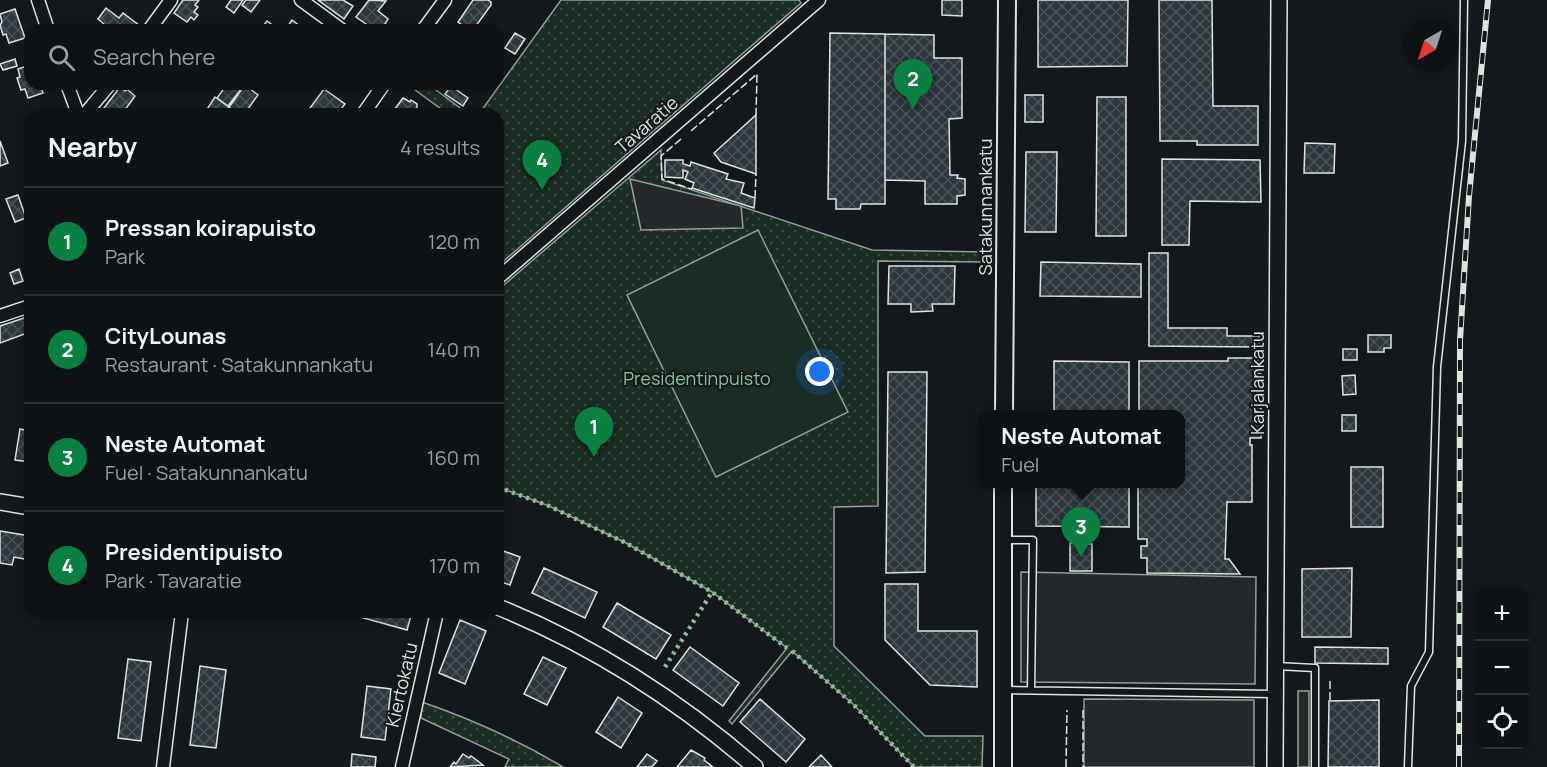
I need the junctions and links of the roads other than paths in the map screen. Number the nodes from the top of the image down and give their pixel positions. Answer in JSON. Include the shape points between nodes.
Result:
{"nodes":[{"id":1,"x":38,"y":0,"type":"edge"},
{"id":2,"x":171,"y":0,"type":"edge"},
{"id":3,"x":301,"y":0,"type":"edge"},
{"id":4,"x":445,"y":0,"type":"edge"},
{"id":5,"x":819,"y":0,"type":"edge"},
{"id":6,"x":1007,"y":0,"type":"edge"},
{"id":7,"x":1279,"y":0,"type":"edge"},
{"id":8,"x":1464,"y":0,"type":"edge"},
{"id":9,"x":46,"y":24,"type":"edge"},
{"id":10,"x":153,"y":24,"type":"edge"},
{"id":11,"x":334,"y":24,"type":"edge"},
{"id":12,"x":427,"y":24,"type":"edge"},
{"id":13,"x":69,"y":90,"type":"edge"},
{"id":14,"x":105,"y":90,"type":"edge"},
{"id":15,"x":380,"y":90,"type":"edge"},
{"id":16,"x":76,"y":108,"type":"edge"},
{"id":17,"x":90,"y":108,"type":"edge"},
{"id":18,"x":367,"y":108,"type":"edge"},
{"id":19,"x":504,"y":273,"type":"edge"},
{"id":20,"x":24,"y":308,"type":"edge"},
{"id":21,"x":0,"y":316,"type":"edge"},
{"id":22,"x":1004,"y":410,"type":"edge"},
{"id":23,"x":1003,"y":488,"type":"edge"},
{"id":24,"x":0,"y":502,"type":"edge"},
{"id":25,"x":24,"y":506,"type":"edge"},
{"id":26,"x":1003,"y":540,"type":"junction"},
{"id":27,"x":504,"y":610,"type":"edge"},
{"id":28,"x":181,"y":618,"type":"edge"},
{"id":29,"x":436,"y":618,"type":"edge"},
{"id":30,"x":1276,"y":666,"type":"junction"},
{"id":31,"x":1003,"y":690,"type":"junction"},
{"id":32,"x":1031,"y":690,"type":"junction"},
{"id":33,"x":1276,"y":694,"type":"junction"},
{"id":34,"x":1001,"y":764,"type":"edge"},
{"id":35,"x":163,"y":767,"type":"edge"},
{"id":36,"x":402,"y":767,"type":"edge"},
{"id":37,"x":755,"y":767,"type":"edge"},
{"id":38,"x":1275,"y":767,"type":"edge"},
{"id":39,"x":1315,"y":767,"type":"edge"},
{"id":40,"x":1408,"y":767,"type":"edge"}],
"edges":[{"from":1,"to":9,"type":"street"},
{"from":2,"to":10,"type":"street"},
{"from":3,"to":11,"type":"street"},
{"from":4,"to":12,"type":"street"},
{"from":5,"to":19,"type":"street","name":"Tavaratie"},
{"from":6,"to":22,"type":"main road","name":"Satakunnankatu"},
{"from":7,"to":30,"type":"street","name":"Karjalankatu"},
{"from":8,"to":40,"type":"lane","via":[[1462,141],[1437,367],[1429,652],[1411,686]]},
{"from":13,"to":16,"type":"street"},
{"from":14,"to":17,"type":"street"},
{"from":15,"to":18,"type":"street"},
{"from":20,"to":21,"type":"street"},
{"from":23,"to":26,"type":"main road"},
{"from":24,"to":25,"type":"street"},
{"from":26,"to":31,"type":"main road"},
{"from":26,"to":32,"type":"lane","via":[[1033,540]]},
{"from":27,"to":37,"type":"street","via":[[554,632],[648,686]]},
{"from":28,"to":35,"type":"street"},
{"from":29,"to":36,"type":"street","name":"Kiertokatu"},
{"from":30,"to":33,"type":"street","name":"Karjalankatu"},
{"from":30,"to":39,"type":"lane","via":[[1315,668]]},
{"from":31,"to":32,"type":"lane"},
{"from":31,"to":34,"type":"main road"},
{"from":32,"to":33,"type":"lane"},
{"from":33,"to":38,"type":"street","name":"Karjalankatu"}]}
